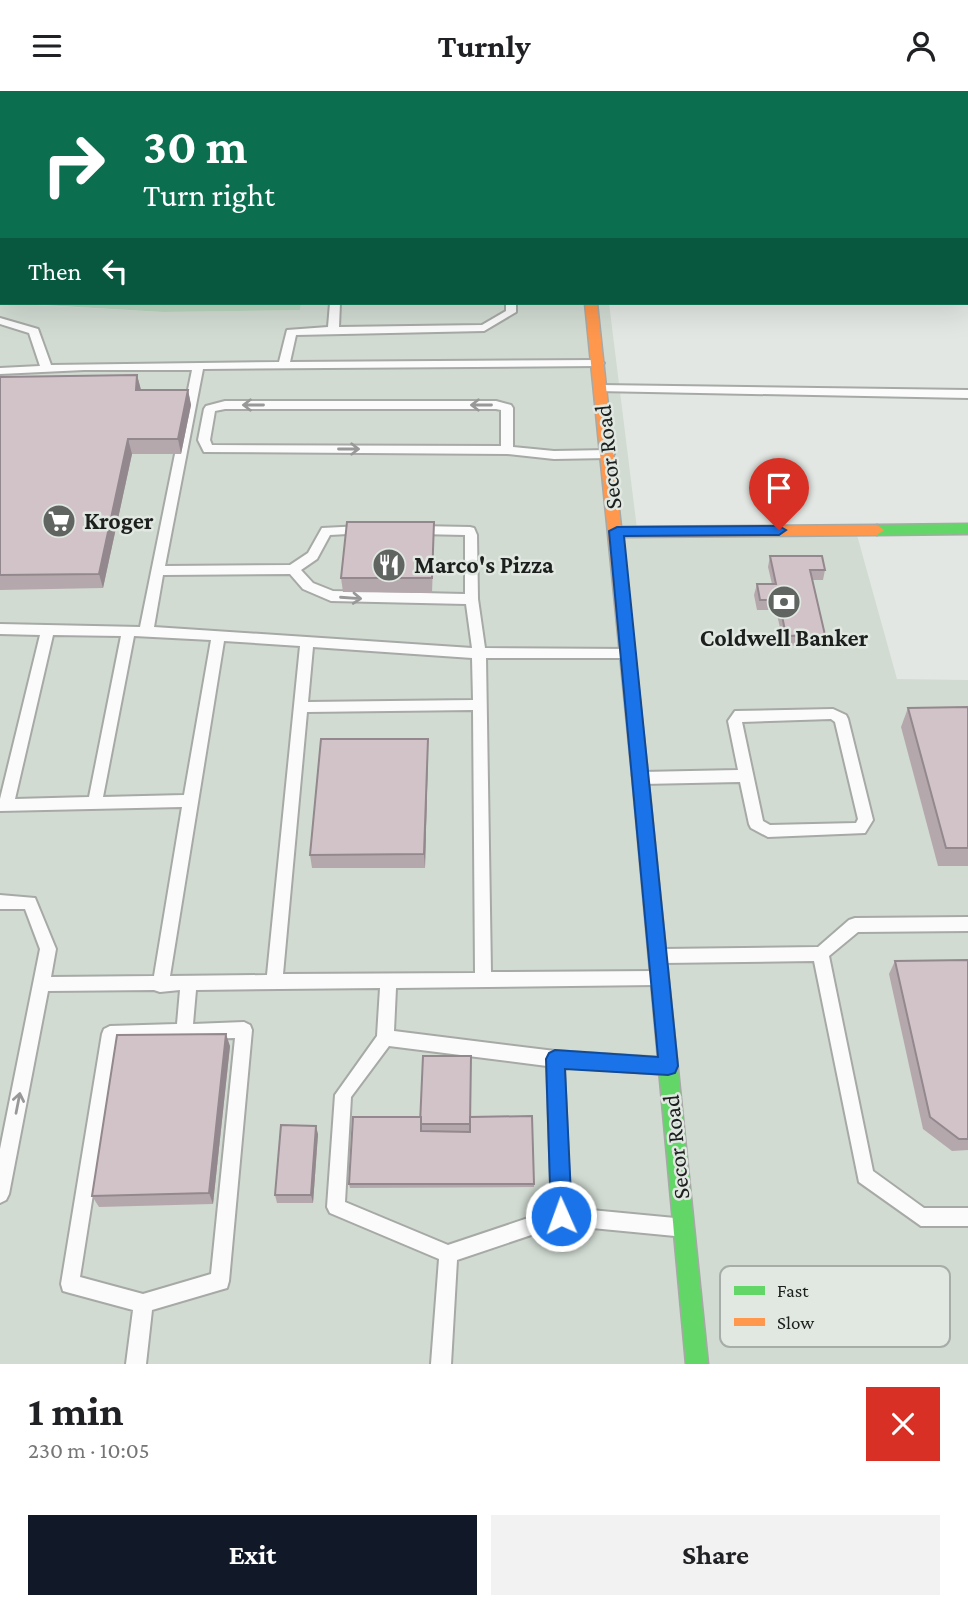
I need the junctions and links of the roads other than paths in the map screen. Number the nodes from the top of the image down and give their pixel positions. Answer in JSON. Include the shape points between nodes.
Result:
{"nodes":[{"id":1,"x":335,"y":305,"type":"edge"},
{"id":2,"x":511,"y":305,"type":"edge"},
{"id":3,"x":591,"y":305,"type":"edge"},
{"id":4,"x":0,"y":321,"type":"edge"},
{"id":5,"x":332,"y":330,"type":"junction"},
{"id":6,"x":598,"y":363,"type":"junction"},
{"id":7,"x":198,"y":366,"type":"junction"},
{"id":8,"x":284,"y":366,"type":"junction"},
{"id":9,"x":47,"y":369,"type":"junction"},
{"id":10,"x":0,"y":372,"type":"edge"},
{"id":11,"x":601,"y":389,"type":"junction"},
{"id":12,"x":968,"y":394,"type":"edge"},
{"id":13,"x":508,"y":450,"type":"junction"},
{"id":14,"x":608,"y":454,"type":"junction"},
{"id":15,"x":968,"y":529,"type":"edge"},
{"id":16,"x":381,"y":530,"type":"edge"},
{"id":17,"x":407,"y":530,"type":"edge"},
{"id":18,"x":617,"y":531,"type":"junction"},
{"id":19,"x":293,"y":569,"type":"junction"},
{"id":20,"x":159,"y":571,"type":"junction"},
{"id":21,"x":472,"y":599,"type":"junction"},
{"id":22,"x":0,"y":629,"type":"edge"},
{"id":23,"x":47,"y":631,"type":"junction"},
{"id":24,"x":128,"y":632,"type":"junction"},
{"id":25,"x":146,"y":632,"type":"junction"},
{"id":26,"x":218,"y":636,"type":"junction"},
{"id":27,"x":307,"y":642,"type":"junction"},
{"id":28,"x":479,"y":653,"type":"junction"},
{"id":29,"x":628,"y":653,"type":"junction"},
{"id":30,"x":480,"y":705,"type":"junction"},
{"id":31,"x":300,"y":707,"type":"junction"},
{"id":32,"x":746,"y":776,"type":"junction"},
{"id":33,"x":640,"y":778,"type":"junction"},
{"id":34,"x":191,"y":801,"type":"junction"},
{"id":35,"x":95,"y":803,"type":"junction"},
{"id":36,"x":3,"y":804,"type":"edge"},
{"id":37,"x":0,"y":902,"type":"edge"},
{"id":38,"x":968,"y":924,"type":"edge"},
{"id":39,"x":821,"y":954,"type":"junction"},
{"id":40,"x":657,"y":956,"type":"junction"},
{"id":41,"x":659,"y":978,"type":"junction"},
{"id":42,"x":482,"y":980,"type":"junction"},
{"id":43,"x":388,"y":981,"type":"junction"},
{"id":44,"x":274,"y":983,"type":"junction"},
{"id":45,"x":41,"y":984,"type":"junction"},
{"id":46,"x":189,"y":984,"type":"junction"},
{"id":47,"x":160,"y":985,"type":"junction"},
{"id":48,"x":184,"y":1032,"type":"junction"},
{"id":49,"x":384,"y":1038,"type":"junction"},
{"id":50,"x":555,"y":1059,"type":"junction"},
{"id":51,"x":668,"y":1066,"type":"junction"},
{"id":52,"x":0,"y":1194,"type":"edge"},
{"id":53,"x":561,"y":1216,"type":"junction"},
{"id":54,"x":968,"y":1217,"type":"edge"},
{"id":55,"x":684,"y":1228,"type":"junction"},
{"id":56,"x":448,"y":1254,"type":"junction"},
{"id":57,"x":144,"y":1303,"type":"junction"},
{"id":58,"x":135,"y":1364,"type":"edge"},
{"id":59,"x":441,"y":1364,"type":"edge"},
{"id":60,"x":697,"y":1364,"type":"edge"}],
"edges":[{"from":1,"to":5,"type":"lane"},
{"from":2,"to":5,"type":"lane","via":[[512,312],[484,328]]},
{"from":3,"to":6,"type":"street","name":"Secor Road"},
{"from":4,"to":9,"type":"lane","via":[[34,331]]},
{"from":5,"to":8,"type":"lane","via":[[291,332]]},
{"from":6,"to":8,"type":"lane"},
{"from":6,"to":11,"type":"street","name":"Secor Road"},
{"from":7,"to":8,"type":"lane"},
{"from":7,"to":9,"type":"lane"},
{"from":7,"to":20,"type":"lane"},
{"from":9,"to":10,"type":"lane"},
{"from":11,"to":12,"type":"lane"},
{"from":11,"to":14,"type":"street","name":"Secor Road"},
{"from":13,"to":13,"type":"lane","one_way":true,"via":[[507,408],[496,405],[225,405],[210,409],[204,440],[208,449]]},
{"from":13,"to":14,"type":"lane"},
{"from":14,"to":18,"type":"street","name":"Secor Road"},
{"from":15,"to":18,"type":"street"},
{"from":16,"to":19,"type":"lane","via":[[326,531],[313,556]]},
{"from":17,"to":21,"type":"lane","via":[[470,531]]},
{"from":18,"to":29,"type":"street","name":"Secor Road"},
{"from":19,"to":20,"type":"lane"},
{"from":19,"to":21,"type":"lane","one_way":true,"via":[[308,586],[331,596]]},
{"from":20,"to":25,"type":"lane"},
{"from":21,"to":28,"type":"lane"},
{"from":22,"to":23,"type":"lane"},
{"from":23,"to":24,"type":"lane"},
{"from":23,"to":36,"type":"lane"},
{"from":24,"to":25,"type":"lane"},
{"from":24,"to":35,"type":"lane"},
{"from":25,"to":26,"type":"lane"},
{"from":26,"to":27,"type":"lane"},
{"from":26,"to":34,"type":"lane"},
{"from":27,"to":28,"type":"lane"},
{"from":27,"to":31,"type":"lane"},
{"from":28,"to":29,"type":"lane"},
{"from":28,"to":30,"type":"lane"},
{"from":29,"to":33,"type":"street","name":"Secor Road"},
{"from":30,"to":31,"type":"lane"},
{"from":30,"to":42,"type":"lane"},
{"from":31,"to":44,"type":"lane"},
{"from":32,"to":32,"type":"lane","via":[[735,721],[740,715],[833,714],[841,719],[866,820],[860,829],[768,831],[756,824]]},
{"from":32,"to":33,"type":"lane"},
{"from":33,"to":40,"type":"street","name":"Secor Road"},
{"from":34,"to":35,"type":"lane"},
{"from":34,"to":47,"type":"lane"},
{"from":35,"to":36,"type":"lane"},
{"from":37,"to":45,"type":"lane","via":[[30,903],[48,949]]},
{"from":38,"to":39,"type":"lane","via":[[855,925]]},
{"from":39,"to":40,"type":"lane"},
{"from":39,"to":54,"type":"lane","via":[[865,1177],[921,1217]]},
{"from":40,"to":41,"type":"street","name":"Secor Road"},
{"from":41,"to":42,"type":"lane"},
{"from":41,"to":51,"type":"street","name":"Secor Road"},
{"from":42,"to":43,"type":"lane"},
{"from":43,"to":44,"type":"lane"},
{"from":43,"to":49,"type":"lane"},
{"from":44,"to":46,"type":"lane"},
{"from":45,"to":47,"type":"lane"},
{"from":52,"to":45,"type":"lane","one_way":true},
{"from":46,"to":47,"type":"lane"},
{"from":46,"to":48,"type":"lane"},
{"from":48,"to":57,"type":"lane","via":[[244,1030],[220,1281]]},
{"from":48,"to":57,"type":"lane","via":[[110,1034],[70,1284]]},
{"from":49,"to":50,"type":"lane"},
{"from":49,"to":56,"type":"lane","via":[[343,1095],[336,1207]]},
{"from":50,"to":51,"type":"lane"},
{"from":50,"to":53,"type":"lane"},
{"from":51,"to":55,"type":"street","name":"Secor Road"},
{"from":53,"to":55,"type":"lane"},
{"from":53,"to":56,"type":"lane"},
{"from":55,"to":60,"type":"street","name":"Secor Road"},
{"from":56,"to":59,"type":"lane"},
{"from":57,"to":58,"type":"lane"}]}
